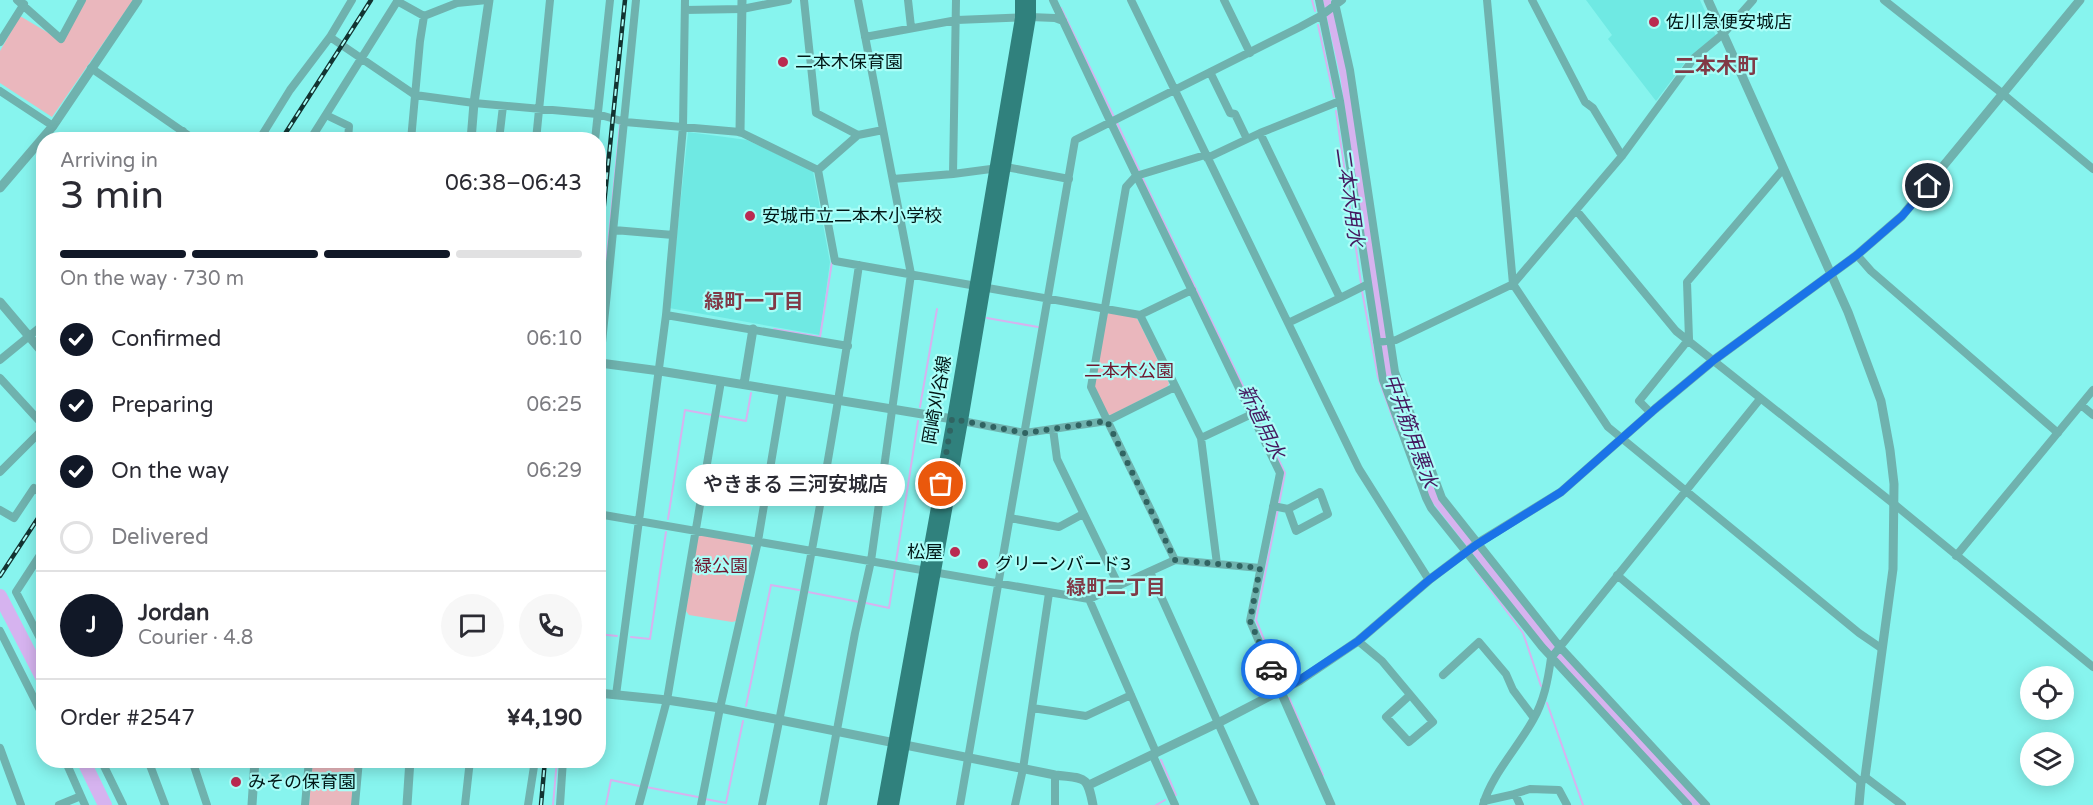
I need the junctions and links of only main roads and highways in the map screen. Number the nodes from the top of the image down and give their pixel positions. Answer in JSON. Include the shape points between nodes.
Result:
{"nodes":[{"id":1,"x":1021,"y":0,"type":"edge"},
{"id":2,"x":1030,"y":0,"type":"edge"},
{"id":3,"x":1025,"y":17,"type":"junction"},
{"id":4,"x":900,"y":744,"type":"junction"},
{"id":5,"x":883,"y":805,"type":"edge"},
{"id":6,"x":893,"y":805,"type":"edge"}],
"edges":[{"from":1,"to":3,"type":"main road","name":"岡崎刈谷線"},
{"from":2,"to":3,"type":"main road","name":"岡崎刈谷線"},
{"from":3,"to":4,"type":"main road","name":"岡崎刈谷線"},
{"from":4,"to":5,"type":"main road","name":"岡崎刈谷線"},
{"from":4,"to":6,"type":"main road","name":"岡崎刈谷線"}]}
